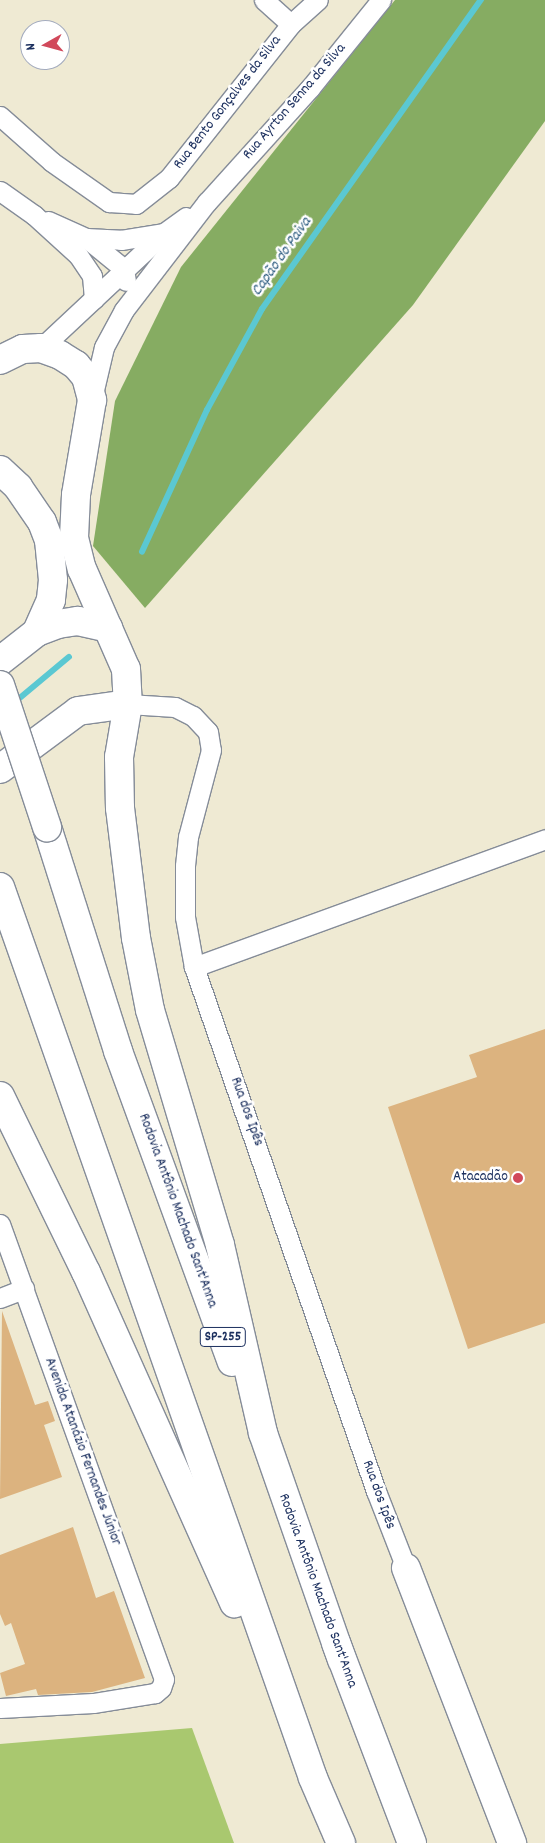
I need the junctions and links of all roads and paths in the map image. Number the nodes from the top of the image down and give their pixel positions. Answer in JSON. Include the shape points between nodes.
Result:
{"nodes":[{"id":1,"x":264,"y":0,"type":"edge"},
{"id":2,"x":318,"y":0,"type":"edge"},
{"id":3,"x":381,"y":0,"type":"edge"},
{"id":4,"x":291,"y":24,"type":"junction"},
{"id":5,"x":0,"y":116,"type":"edge"},
{"id":6,"x":0,"y":191,"type":"edge"},
{"id":7,"x":207,"y":202,"type":"junction"},
{"id":8,"x":34,"y":215,"type":"junction"},
{"id":9,"x":164,"y":233,"type":"junction"},
{"id":10,"x":86,"y":238,"type":"junction"},
{"id":11,"x":124,"y":269,"type":"junction"},
{"id":12,"x":94,"y":300,"type":"junction"},
{"id":13,"x":124,"y":310,"type":"junction"},
{"id":14,"x":40,"y":348,"type":"junction"},
{"id":15,"x":0,"y":360,"type":"edge"},
{"id":16,"x":92,"y":400,"type":"junction"},
{"id":17,"x":0,"y":470,"type":"edge"},
{"id":18,"x":108,"y":628,"type":"junction"},
{"id":19,"x":37,"y":632,"type":"junction"},
{"id":20,"x":0,"y":661,"type":"edge"},
{"id":21,"x":0,"y":686,"type":"edge"},
{"id":22,"x":128,"y":704,"type":"junction"},
{"id":23,"x":0,"y":769,"type":"edge"},
{"id":24,"x":545,"y":839,"type":"edge"},
{"id":25,"x":0,"y":887,"type":"edge"},
{"id":26,"x":194,"y":967,"type":"junction"},
{"id":27,"x":0,"y":1096,"type":"edge"},
{"id":28,"x":0,"y":1224,"type":"edge"},
{"id":29,"x":24,"y":1289,"type":"junction"},
{"id":30,"x":0,"y":1298,"type":"edge"},
{"id":31,"x":406,"y":1568,"type":"joint"},
{"id":32,"x":342,"y":1660,"type":"junction"},
{"id":33,"x":0,"y":1708,"type":"edge"},
{"id":34,"x":313,"y":1778,"type":"junction"},
{"id":35,"x":341,"y":1843,"type":"edge"},
{"id":36,"x":412,"y":1843,"type":"edge"},
{"id":37,"x":512,"y":1843,"type":"edge"}],
"edges":[{"from":1,"to":4,"type":"street"},
{"from":2,"to":4,"type":"street","name":"Rua Bento Gonçalves da Silva"},
{"from":3,"to":7,"type":"street","name":"Rua Ayrton Senna da Silva","via":[[310,88]]},
{"from":4,"to":5,"type":"street","name":"Rua Bento Gonçalves da Silva","via":[[170,178],[136,204],[109,202],[52,162]]},
{"from":6,"to":8,"type":"street"},
{"from":7,"to":9,"type":"street","name":"Rua Ayrton Senna da Silva"},
{"from":7,"to":13,"type":"street","name":"Rua Ayrton Senna da Silva"},
{"from":8,"to":10,"type":"street"},
{"from":8,"to":12,"type":"street","via":[[78,255],[92,276]]},
{"from":9,"to":10,"type":"street","via":[[121,240]]},
{"from":9,"to":11,"type":"street","name":"Rua Ayrton Senna da Silva"},
{"from":10,"to":11,"type":"street"},
{"from":11,"to":12,"type":"street","name":"Rua Ayrton Senna da Silva"},
{"from":11,"to":13,"type":"street"},
{"from":12,"to":14,"type":"street","name":"Rua Ayrton Senna da Silva"},
{"from":13,"to":16,"type":"street","name":"Rua Ayrton Senna da Silva","via":[[104,347]]},
{"from":14,"to":15,"type":"highway","via":[[23,349]]},
{"from":14,"to":16,"type":"highway","via":[[76,365],[86,377]]},
{"from":16,"to":18,"type":"highway","via":[[76,495],[74,538],[82,569]]},
{"from":17,"to":19,"type":"highway","via":[[18,487],[42,522],[49,540],[53,580],[50,600]]},
{"from":18,"to":19,"type":"highway","via":[[78,621]]},
{"from":18,"to":22,"type":"highway","via":[[126,669]]},
{"from":19,"to":20,"type":"highway"},
{"from":21,"to":32,"type":"highway","name":"Rodovia Antônio Machado Sant'Anna","number":"SP-255","bridge":true,"via":[[118,1051]]},
{"from":22,"to":23,"type":"highway","via":[[78,711]]},
{"from":22,"to":26,"type":"street","name":"Rua dos Ipês","via":[[175,707],[193,716],[208,732],[210,759],[188,838],[185,866],[185,917]]},
{"from":22,"to":32,"type":"highway","via":[[119,757],[120,808],[136,938],[150,1010],[220,1245],[263,1434]]},
{"from":24,"to":26,"type":"street"},
{"from":25,"to":34,"type":"highway"},
{"from":26,"to":31,"type":"street","name":"Rua dos Ipês","via":[[376,1491]]},
{"from":27,"to":34,"type":"highway","via":[[86,1272]]},
{"from":28,"to":29,"type":"street","name":"Avenida Atanázio Fernandes Júnior"},
{"from":29,"to":30,"type":"street"},
{"from":29,"to":33,"type":"street","name":"Avenida Atanázio Fernandes Júnior","via":[[164,1680],[155,1693],[93,1703]]},
{"from":31,"to":37,"type":"highway"},
{"from":32,"to":36,"type":"highway","name":"Rodovia Antônio Machado Sant'Anna","number":"SP-255"},
{"from":34,"to":35,"type":"highway"}]}
